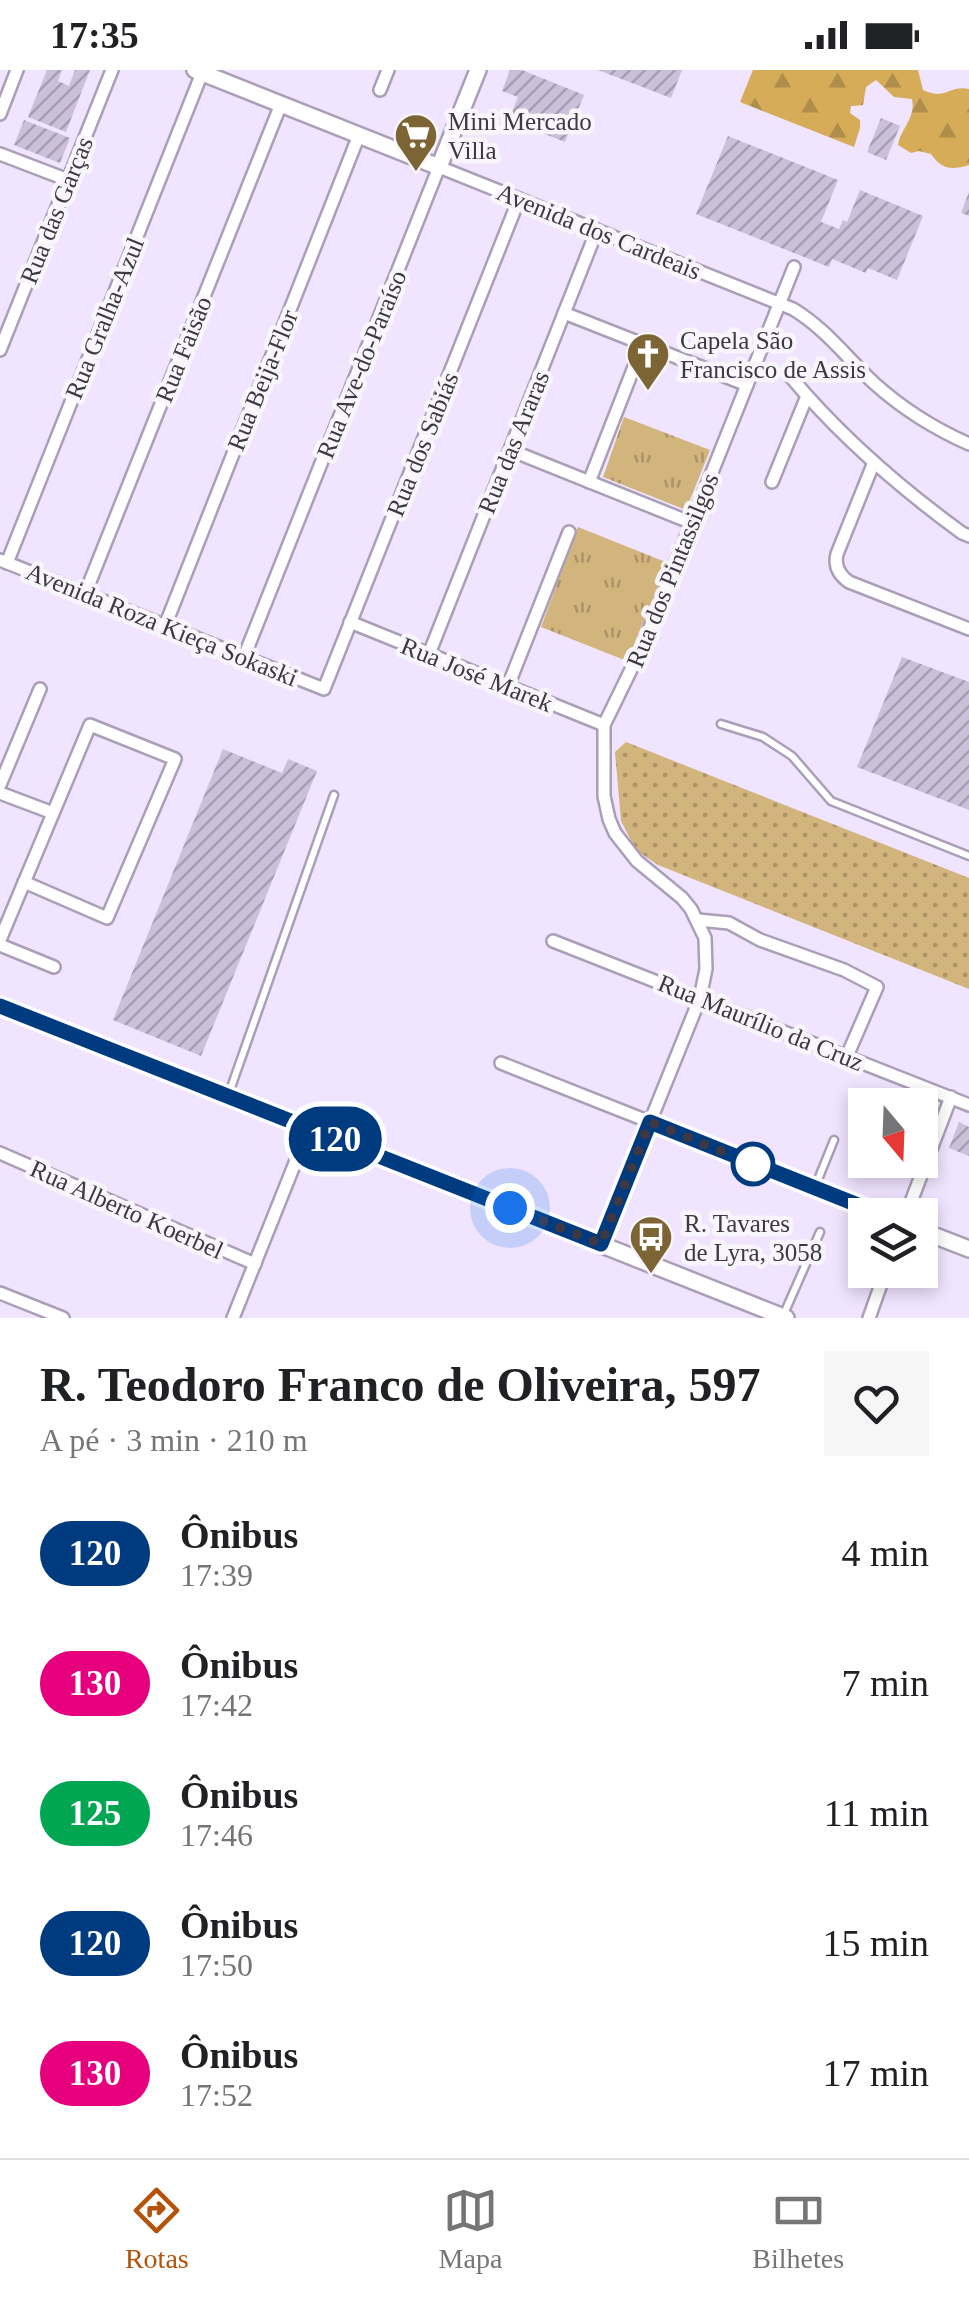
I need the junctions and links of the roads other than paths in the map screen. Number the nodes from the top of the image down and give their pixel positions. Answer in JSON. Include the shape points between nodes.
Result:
{"nodes":[{"id":1,"x":18,"y":70,"type":"edge"},
{"id":2,"x":112,"y":70,"type":"edge"},
{"id":3,"x":388,"y":70,"type":"edge"},
{"id":4,"x":478,"y":70,"type":"edge"},
{"id":5,"x":199,"y":71,"type":"edge"},
{"id":6,"x":380,"y":90,"type":"dead end"},
{"id":7,"x":280,"y":104,"type":"junction"},
{"id":8,"x":0,"y":114,"type":"edge"},
{"id":9,"x":359,"y":136,"type":"junction"},
{"id":10,"x":0,"y":154,"type":"edge"},
{"id":11,"x":439,"y":167,"type":"junction"},
{"id":12,"x":68,"y":180,"type":"junction"},
{"id":13,"x":520,"y":199,"type":"junction"},
{"id":14,"x":597,"y":230,"type":"junction"},
{"id":15,"x":794,"y":267,"type":"dead end"},
{"id":16,"x":780,"y":303,"type":"junction"},
{"id":17,"x":564,"y":313,"type":"junction"},
{"id":18,"x":643,"y":344,"type":"junction"},
{"id":19,"x":0,"y":350,"type":"edge"},
{"id":20,"x":790,"y":376,"type":"dead end"},
{"id":21,"x":747,"y":385,"type":"junction"},
{"id":22,"x":807,"y":396,"type":"junction"},
{"id":23,"x":969,"y":444,"type":"edge"},
{"id":24,"x":510,"y":450,"type":"junction"},
{"id":25,"x":874,"y":462,"type":"junction"},
{"id":26,"x":588,"y":482,"type":"junction"},
{"id":27,"x":772,"y":482,"type":"dead end"},
{"id":28,"x":692,"y":523,"type":"junction"},
{"id":29,"x":569,"y":532,"type":"dead end"},
{"id":30,"x":969,"y":536,"type":"edge"},
{"id":31,"x":3,"y":561,"type":"edge"},
{"id":32,"x":85,"y":594,"type":"junction"},
{"id":33,"x":350,"y":622,"type":"junction"},
{"id":34,"x":165,"y":626,"type":"junction"},
{"id":35,"x":969,"y":630,"type":"edge"},
{"id":36,"x":429,"y":654,"type":"junction"},
{"id":37,"x":244,"y":657,"type":"junction"},
{"id":38,"x":508,"y":686,"type":"junction"},
{"id":39,"x":40,"y":688,"type":"dead end"},
{"id":40,"x":324,"y":689,"type":"joint"},
{"id":41,"x":720,"y":724,"type":"dead end"},
{"id":42,"x":604,"y":726,"type":"junction"},
{"id":43,"x":0,"y":789,"type":"edge"},
{"id":44,"x":334,"y":795,"type":"dead end"},
{"id":45,"x":53,"y":814,"type":"junction"},
{"id":46,"x":969,"y":856,"type":"edge"},
{"id":47,"x":24,"y":882,"type":"junction"},
{"id":48,"x":698,"y":920,"type":"junction"},
{"id":49,"x":553,"y":940,"type":"dead end"},
{"id":50,"x":0,"y":943,"type":"edge"},
{"id":51,"x":54,"y":967,"type":"dead end"},
{"id":52,"x":700,"y":998,"type":"junction"},
{"id":53,"x":0,"y":1006,"type":"edge"},
{"id":54,"x":847,"y":1056,"type":"junction"},
{"id":55,"x":501,"y":1063,"type":"dead end"},
{"id":56,"x":228,"y":1096,"type":"junction"},
{"id":57,"x":951,"y":1098,"type":"junction"},
{"id":58,"x":969,"y":1104,"type":"edge"},
{"id":59,"x":650,"y":1122,"type":"junction"},
{"id":60,"x":309,"y":1128,"type":"junction"},
{"id":61,"x":834,"y":1140,"type":"dead end"},
{"id":62,"x":0,"y":1153,"type":"edge"},
{"id":63,"x":814,"y":1188,"type":"junction"},
{"id":64,"x":913,"y":1198,"type":"edge"},
{"id":65,"x":848,"y":1201,"type":"edge"},
{"id":66,"x":820,"y":1232,"type":"dead end"},
{"id":67,"x":938,"y":1237,"type":"edge"},
{"id":68,"x":601,"y":1244,"type":"junction"},
{"id":69,"x":969,"y":1249,"type":"edge"},
{"id":70,"x":254,"y":1264,"type":"junction"},
{"id":71,"x":880,"y":1288,"type":"edge"},
{"id":72,"x":0,"y":1293,"type":"edge"},
{"id":73,"x":784,"y":1317,"type":"edge"},
{"id":74,"x":63,"y":1318,"type":"edge"},
{"id":75,"x":233,"y":1318,"type":"edge"},
{"id":76,"x":869,"y":1318,"type":"edge"}],
"edges":[{"from":1,"to":8,"type":"street"},
{"from":2,"to":12,"type":"street","name":"Rua das Garças"},
{"from":3,"to":6,"type":"street"},
{"from":4,"to":11,"type":"main road","name":"Rua Ave-do-Paraíso"},
{"from":5,"to":7,"type":"main road","name":"Avenida dos Cardeais"},
{"from":5,"to":31,"type":"street","name":"Rua Gralha-Azul"},
{"from":7,"to":9,"type":"main road","name":"Avenida dos Cardeais"},
{"from":7,"to":32,"type":"street","name":"Rua Faisão"},
{"from":9,"to":11,"type":"main road","name":"Avenida dos Cardeais"},
{"from":9,"to":34,"type":"street","name":"Rua Beija-Flor"},
{"from":10,"to":12,"type":"street"},
{"from":11,"to":13,"type":"street","name":"Avenida dos Cardeais"},
{"from":11,"to":37,"type":"street","name":"Rua Ave-do-Paraíso"},
{"from":12,"to":19,"type":"street","name":"Rua das Garças"},
{"from":13,"to":14,"type":"street","name":"Avenida dos Cardeais"},
{"from":13,"to":33,"type":"street","name":"Rua dos Sabiás"},
{"from":14,"to":16,"type":"street","name":"Avenida dos Cardeais"},
{"from":14,"to":17,"type":"street","name":"Rua das Araras"},
{"from":15,"to":16,"type":"street","name":"Rua dos Pintassilgos"},
{"from":16,"to":21,"type":"street","name":"Rua dos Pintassilgos"},
{"from":16,"to":23,"type":"street","name":"Avenida dos Cardeais","via":[[827,333],[894,400]]},
{"from":17,"to":18,"type":"street"},
{"from":17,"to":24,"type":"street","name":"Rua das Araras"},
{"from":18,"to":21,"type":"street"},
{"from":18,"to":26,"type":"street"},
{"from":20,"to":22,"type":"street"},
{"from":21,"to":28,"type":"street","name":"Rua dos Pintassilgos"},
{"from":22,"to":25,"type":"street"},
{"from":22,"to":27,"type":"street"},
{"from":24,"to":26,"type":"street"},
{"from":24,"to":36,"type":"street","name":"Rua das Araras"},
{"from":25,"to":30,"type":"street"},
{"from":25,"to":35,"type":"street","via":[[837,554],[838,571],[850,582]]},
{"from":26,"to":28,"type":"street"},
{"from":28,"to":42,"type":"street","name":"Rua dos Pintassilgos"},
{"from":29,"to":38,"type":"street"},
{"from":31,"to":32,"type":"street","name":"Avenida Roza Kieça Sokaski"},
{"from":32,"to":34,"type":"street","name":"Avenida Roza Kieça Sokaski"},
{"from":33,"to":36,"type":"street","name":"Rua José Marek"},
{"from":33,"to":40,"type":"street","name":"Rua dos Sabiás"},
{"from":34,"to":37,"type":"street","name":"Avenida Roza Kieça Sokaski"},
{"from":36,"to":38,"type":"street","name":"Rua José Marek"},
{"from":37,"to":40,"type":"street","name":"Avenida Roza Kieça Sokaski"},
{"from":38,"to":42,"type":"street","name":"Rua José Marek"},
{"from":39,"to":43,"type":"street"},
{"from":41,"to":46,"type":"lane","via":[[763,737],[792,756],[831,800]]},
{"from":42,"to":48,"type":"street","name":"Rua dos Pintassilgos","via":[[609,818],[628,852]]},
{"from":43,"to":45,"type":"street"},
{"from":44,"to":56,"type":"lane"},
{"from":45,"to":47,"type":"street"},
{"from":45,"to":47,"type":"street","via":[[90,725],[175,759],[108,918]]},
{"from":47,"to":50,"type":"street"},
{"from":48,"to":52,"type":"street","via":[[706,969]]},
{"from":48,"to":54,"type":"street","via":[[729,923],[876,987]]},
{"from":49,"to":52,"type":"street","name":"Rua Maurílio da Cruz"},
{"from":50,"to":51,"type":"street"},
{"from":52,"to":54,"type":"street","name":"Rua Maurílio da Cruz"},
{"from":52,"to":59,"type":"street"},
{"from":53,"to":56,"type":"main road"},
{"from":54,"to":57,"type":"street","name":"Rua Maurílio da Cruz"},
{"from":55,"to":59,"type":"street"},
{"from":56,"to":60,"type":"main road"},
{"from":57,"to":58,"type":"street","name":"Rua Maurílio da Cruz"},
{"from":57,"to":64,"type":"street"},
{"from":59,"to":63,"type":"main road"},
{"from":59,"to":68,"type":"main road"},
{"from":60,"to":68,"type":"main road"},
{"from":60,"to":70,"type":"street"},
{"from":61,"to":63,"type":"lane"},
{"from":62,"to":70,"type":"street","name":"Rua Alberto Koerbel"},
{"from":63,"to":65,"type":"main road"},
{"from":66,"to":73,"type":"lane"},
{"from":67,"to":69,"type":"main road"},
{"from":68,"to":73,"type":"main road"},
{"from":70,"to":75,"type":"street"},
{"from":71,"to":76,"type":"street"},
{"from":72,"to":74,"type":"street"}]}
